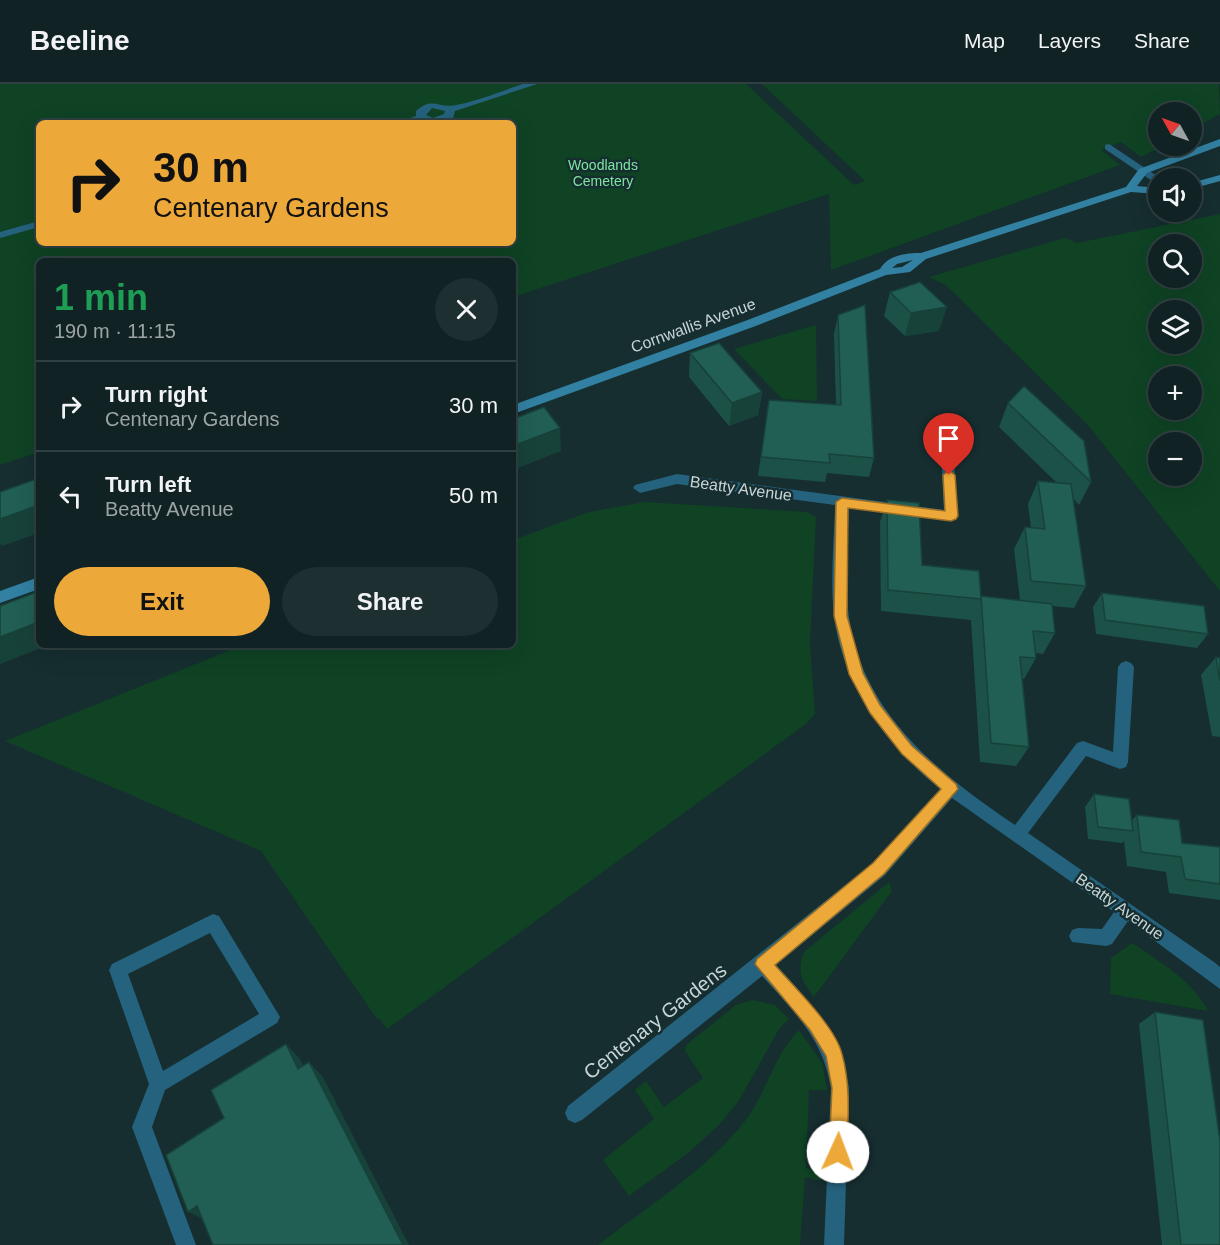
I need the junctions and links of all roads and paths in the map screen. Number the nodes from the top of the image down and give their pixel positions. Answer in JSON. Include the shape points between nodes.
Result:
{"nodes":[{"id":1,"x":532,"y":84,"type":"edge"},
{"id":2,"x":450,"y":109,"type":"junction"},
{"id":3,"x":422,"y":117,"type":"junction"},
{"id":4,"x":412,"y":120,"type":"edge"},
{"id":5,"x":435,"y":120,"type":"edge"},
{"id":6,"x":441,"y":120,"type":"edge"},
{"id":7,"x":1220,"y":142,"type":"edge"},
{"id":8,"x":1108,"y":147,"type":"dead end"},
{"id":9,"x":1143,"y":171,"type":"junction"},
{"id":10,"x":1148,"y":175,"type":"edge"},
{"id":11,"x":1220,"y":178,"type":"edge"},
{"id":12,"x":1202,"y":183,"type":"edge"},
{"id":13,"x":1130,"y":189,"type":"junction"},
{"id":14,"x":1148,"y":190,"type":"edge"},
{"id":15,"x":36,"y":225,"type":"edge"},
{"id":16,"x":0,"y":235,"type":"edge"},
{"id":17,"x":516,"y":409,"type":"edge"},
{"id":18,"x":946,"y":433,"type":"dead end"},
{"id":19,"x":640,"y":488,"type":"dead end"},
{"id":20,"x":842,"y":502,"type":"junction"},
{"id":21,"x":36,"y":584,"type":"edge"},
{"id":22,"x":0,"y":597,"type":"edge"},
{"id":23,"x":1126,"y":667,"type":"dead end"},
{"id":24,"x":950,"y":789,"type":"junction"},
{"id":25,"x":1017,"y":835,"type":"junction"},
{"id":26,"x":1126,"y":909,"type":"junction"},
{"id":27,"x":1078,"y":936,"type":"dead end"},
{"id":28,"x":763,"y":964,"type":"junction"},
{"id":29,"x":1220,"y":980,"type":"edge"},
{"id":30,"x":158,"y":1084,"type":"junction"},
{"id":31,"x":575,"y":1113,"type":"dead end"},
{"id":32,"x":186,"y":1245,"type":"edge"},
{"id":33,"x":834,"y":1245,"type":"edge"}],
"edges":[{"from":1,"to":2,"type":"street"},
{"from":2,"to":3,"type":"street","via":[[433,105],[420,113]]},
{"from":2,"to":6,"type":"street","via":[[449,116]]},
{"from":3,"to":4,"type":"street"},
{"from":3,"to":5,"type":"street"},
{"from":7,"to":9,"type":"street"},
{"from":8,"to":9,"type":"street"},
{"from":9,"to":10,"type":"street"},
{"from":9,"to":13,"type":"street"},
{"from":11,"to":12,"type":"street"},
{"from":13,"to":14,"type":"street"},
{"from":13,"to":17,"type":"street","name":"Cornwallis Avenue","via":[[922,257],[916,266],[885,271]]},
{"from":15,"to":16,"type":"street"},
{"from":18,"to":20,"type":"street","name":"Beatty Avenue","via":[[951,516]]},
{"from":19,"to":20,"type":"street","name":"Beatty Avenue","via":[[677,479]]},
{"from":20,"to":24,"type":"street","name":"Beatty Avenue","via":[[841,616],[856,674],[899,741]]},
{"from":21,"to":22,"type":"street"},
{"from":23,"to":25,"type":"street","via":[[1120,762],[1083,748]]},
{"from":24,"to":25,"type":"street","name":"Beatty Avenue"},
{"from":24,"to":28,"type":"street","name":"Centenary Gardens","via":[[879,868]]},
{"from":25,"to":26,"type":"street","name":"Beatty Avenue"},
{"from":26,"to":27,"type":"street","via":[[1106,938]]},
{"from":26,"to":29,"type":"street","name":"Beatty Avenue"},
{"from":28,"to":31,"type":"street","name":"Centenary Gardens"},
{"from":28,"to":33,"type":"street","via":[[826,1038],[838,1068]]},
{"from":30,"to":30,"type":"street","via":[[271,1017],[213,922],[118,970]]},
{"from":30,"to":32,"type":"street","via":[[142,1126]]}]}
